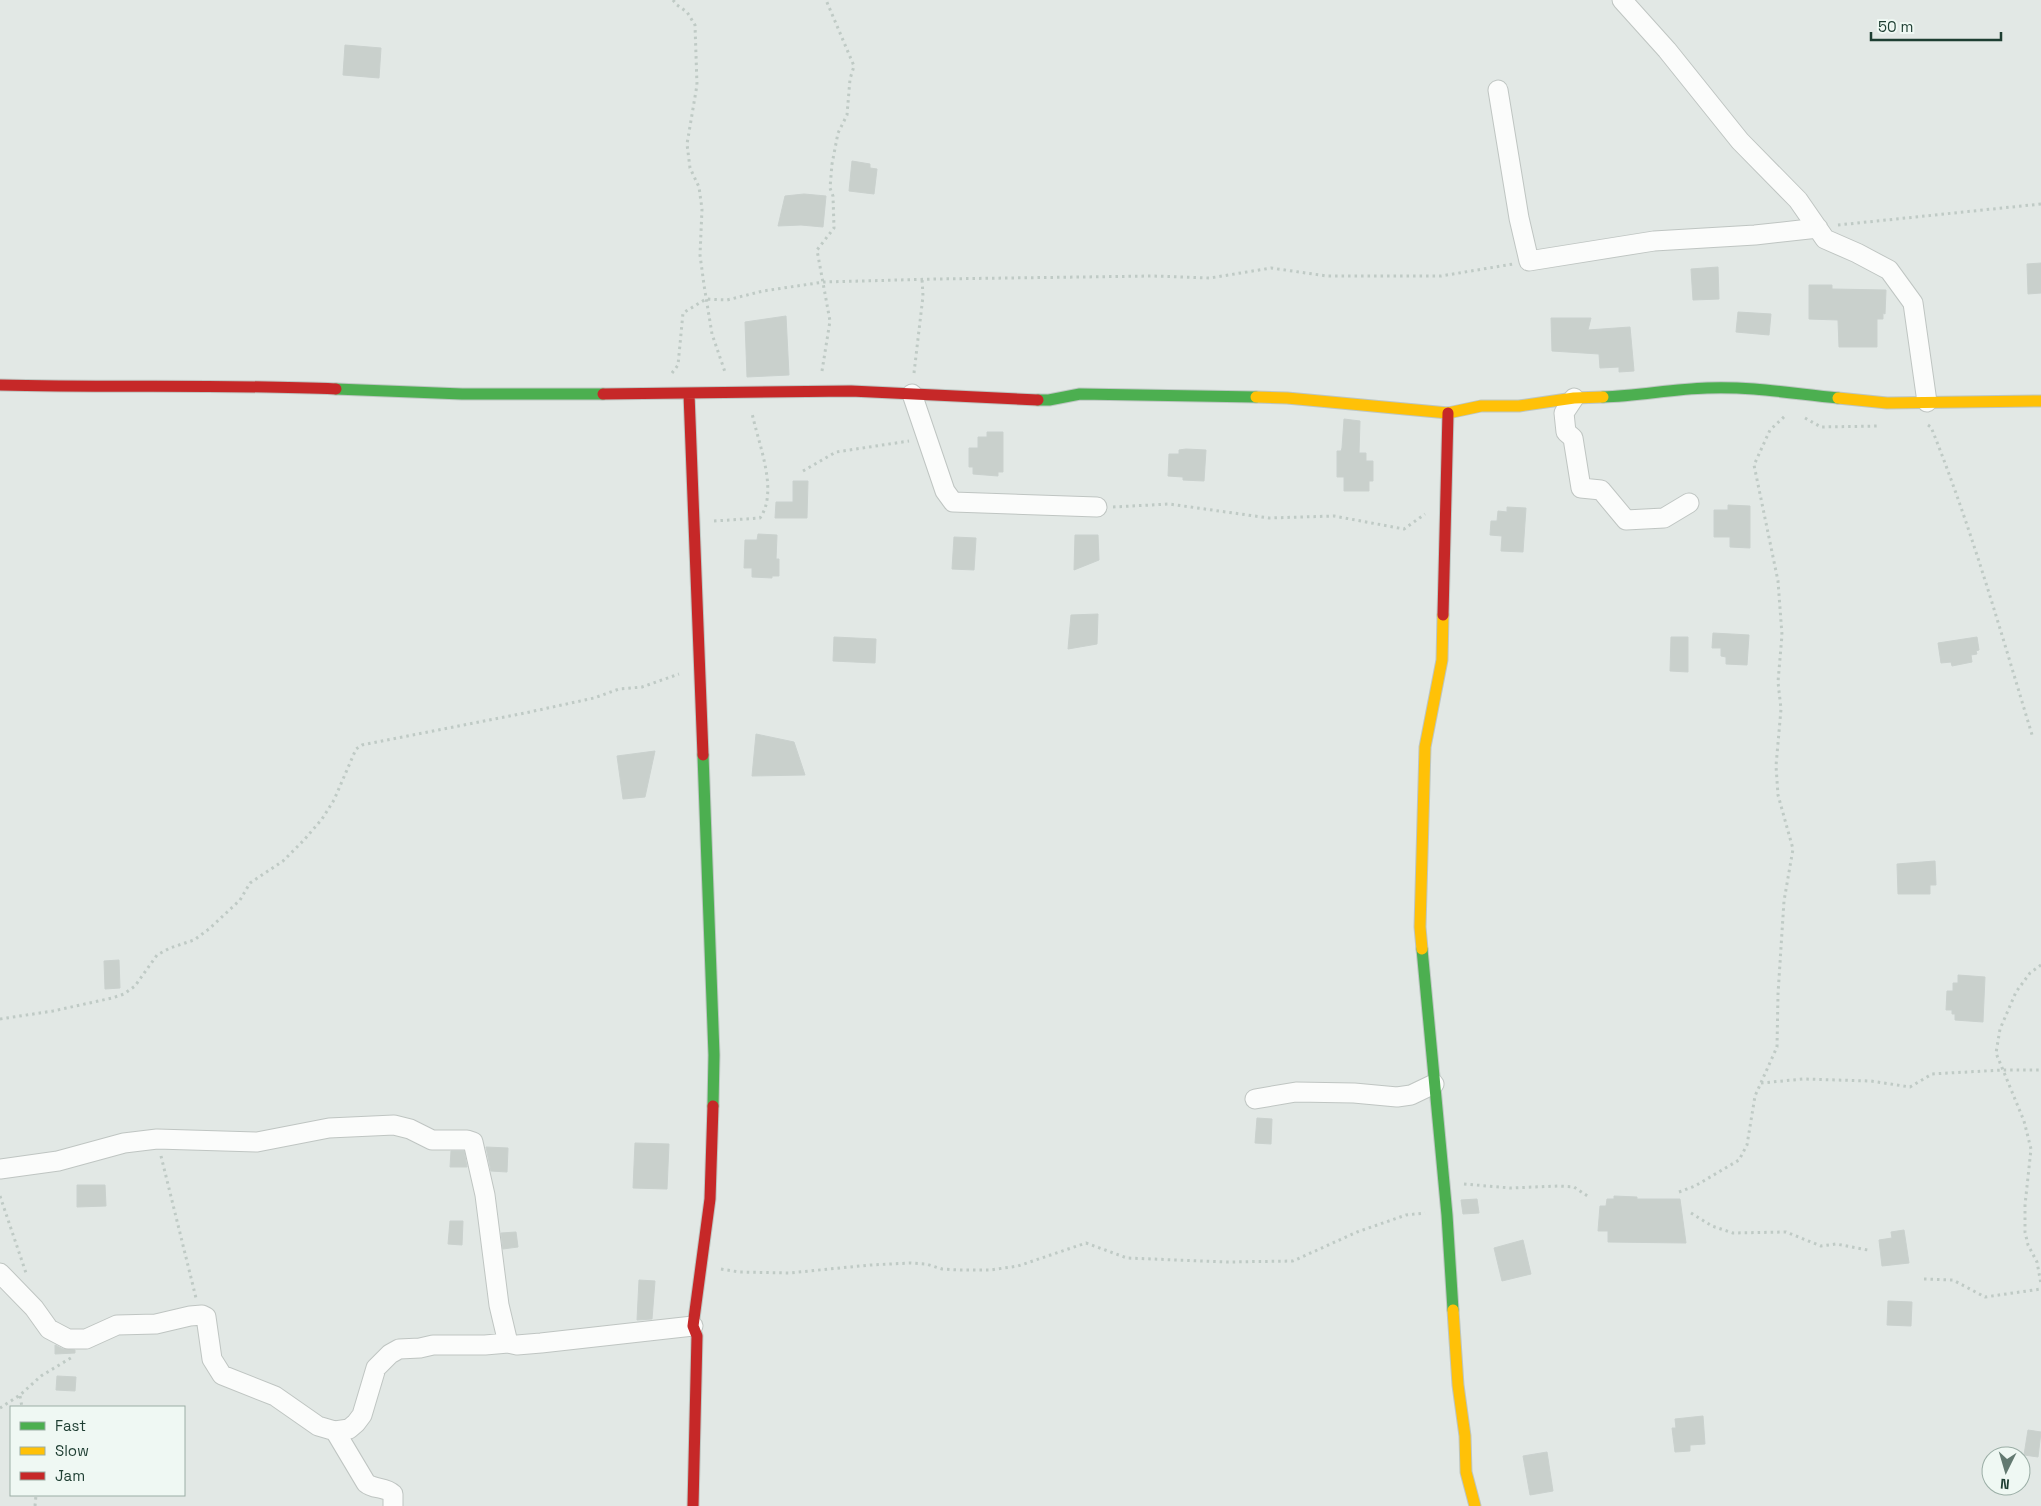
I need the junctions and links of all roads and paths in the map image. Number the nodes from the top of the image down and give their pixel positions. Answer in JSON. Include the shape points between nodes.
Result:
{"nodes":[{"id":1,"x":673,"y":0,"type":"edge"},
{"id":2,"x":826,"y":0,"type":"edge"},
{"id":3,"x":1622,"y":0,"type":"edge"},
{"id":4,"x":1498,"y":90,"type":"dead end"},
{"id":5,"x":2041,"y":204,"type":"edge"},
{"id":6,"x":1818,"y":228,"type":"junction"},
{"id":7,"x":1530,"y":261,"type":"junction"},
{"id":8,"x":922,"y":279,"type":"junction"},
{"id":9,"x":824,"y":282,"type":"junction"},
{"id":10,"x":706,"y":298,"type":"junction"},
{"id":11,"x":0,"y":385,"type":"edge"},
{"id":12,"x":823,"y":392,"type":"junction"},
{"id":13,"x":735,"y":393,"type":"junction"},
{"id":14,"x":748,"y":393,"type":"junction"},
{"id":15,"x":657,"y":394,"type":"junction"},
{"id":16,"x":689,"y":394,"type":"junction"},
{"id":17,"x":912,"y":394,"type":"junction"},
{"id":18,"x":1813,"y":396,"type":"junction"},
{"id":19,"x":1574,"y":398,"type":"junction"},
{"id":20,"x":2041,"y":401,"type":"edge"},
{"id":21,"x":1927,"y":402,"type":"junction"},
{"id":22,"x":1448,"y":413,"type":"junction"},
{"id":23,"x":1799,"y":414,"type":"dead end"},
{"id":24,"x":1888,"y":424,"type":"dead end"},
{"id":25,"x":1926,"y":424,"type":"dead end"},
{"id":26,"x":927,"y":439,"type":"junction"},
{"id":27,"x":803,"y":470,"type":"dead end"},
{"id":28,"x":1446,"y":499,"type":"junction"},
{"id":29,"x":1689,"y":503,"type":"dead end"},
{"id":30,"x":1098,"y":507,"type":"joint"},
{"id":31,"x":694,"y":523,"type":"junction"},
{"id":32,"x":699,"y":666,"type":"junction"},
{"id":33,"x":2033,"y":738,"type":"dead end"},
{"id":34,"x":2041,"y":965,"type":"edge"},
{"id":35,"x":0,"y":1019,"type":"edge"},
{"id":36,"x":2002,"y":1070,"type":"junction"},
{"id":37,"x":2041,"y":1070,"type":"edge"},
{"id":38,"x":1761,"y":1083,"type":"junction"},
{"id":39,"x":1434,"y":1084,"type":"junction"},
{"id":40,"x":1255,"y":1099,"type":"dead end"},
{"id":41,"x":157,"y":1139,"type":"junction"},
{"id":42,"x":0,"y":1169,"type":"edge"},
{"id":43,"x":1444,"y":1181,"type":"junction"},
{"id":44,"x":1679,"y":1192,"type":"dead end"},
{"id":45,"x":0,"y":1196,"type":"edge"},
{"id":46,"x":1589,"y":1197,"type":"dead end"},
{"id":47,"x":1691,"y":1213,"type":"dead end"},
{"id":48,"x":1447,"y":1215,"type":"junction"},
{"id":49,"x":1868,"y":1250,"type":"dead end"},
{"id":50,"x":701,"y":1265,"type":"junction"},
{"id":51,"x":0,"y":1273,"type":"edge"},
{"id":52,"x":27,"y":1276,"type":"dead end"},
{"id":53,"x":1924,"y":1279,"type":"dead end"},
{"id":54,"x":2041,"y":1284,"type":"edge"},
{"id":55,"x":2041,"y":1289,"type":"edge"},
{"id":56,"x":202,"y":1315,"type":"junction"},
{"id":57,"x":693,"y":1326,"type":"junction"},
{"id":58,"x":86,"y":1339,"type":"junction"},
{"id":59,"x":508,"y":1343,"type":"junction"},
{"id":60,"x":20,"y":1395,"type":"junction"},
{"id":61,"x":22,"y":1406,"type":"edge"},
{"id":62,"x":0,"y":1408,"type":"edge"},
{"id":63,"x":335,"y":1431,"type":"junction"},
{"id":64,"x":393,"y":1506,"type":"edge"},
{"id":65,"x":693,"y":1506,"type":"edge"},
{"id":66,"x":1475,"y":1506,"type":"edge"}],
"edges":[{"from":1,"to":10,"type":"path","via":[[687,12],[695,25],[697,85],[687,144],[702,209],[700,255]]},
{"from":2,"to":9,"type":"path","via":[[854,66],[847,115],[838,133],[832,164],[830,188],[834,228],[817,250]]},
{"from":3,"to":6,"type":"street","via":[[1740,141],[1798,200]]},
{"from":4,"to":7,"type":"street"},
{"from":5,"to":6,"type":"path"},
{"from":6,"to":7,"type":"street","via":[[1654,241]]},
{"from":6,"to":21,"type":"street","via":[[1825,239],[1890,270],[1913,303]]},
{"from":7,"to":8,"type":"path","via":[[1442,276],[1327,276],[1271,268],[1210,278]]},
{"from":8,"to":9,"type":"path"},
{"from":8,"to":17,"type":"path"},
{"from":9,"to":10,"type":"path","via":[[727,300]]},
{"from":9,"to":12,"type":"path","via":[[830,321],[822,367]]},
{"from":10,"to":13,"type":"path","via":[[722,367]]},
{"from":10,"to":15,"type":"path","via":[[683,313],[678,365]]},
{"from":11,"to":15,"type":"street","via":[[273,386],[462,394]]},
{"from":12,"to":14,"type":"street"},
{"from":12,"to":17,"type":"street"},
{"from":13,"to":14,"type":"street"},
{"from":13,"to":16,"type":"street"},
{"from":14,"to":31,"type":"path","via":[[766,470],[768,492],[765,510],[760,518]]},
{"from":15,"to":16,"type":"street"},
{"from":16,"to":31,"type":"street"},
{"from":17,"to":22,"type":"street","via":[[1030,400],[1080,394],[1286,398]]},
{"from":17,"to":26,"type":"street"},
{"from":18,"to":19,"type":"street","via":[[1707,388]]},
{"from":18,"to":21,"type":"street","via":[[1887,403]]},
{"from":18,"to":38,"type":"path","via":[[1770,430],[1754,465],[1778,581],[1782,635],[1776,766],[1778,795],[1793,849],[1784,901],[1777,1047]]},
{"from":19,"to":22,"type":"street","via":[[1519,406],[1481,406]]},
{"from":19,"to":29,"type":"street","via":[[1564,413],[1566,432],[1573,438],[1580,488],[1601,490],[1626,520],[1664,518]]},
{"from":20,"to":21,"type":"street"},
{"from":22,"to":28,"type":"street"},
{"from":23,"to":24,"type":"path","via":[[1821,427]]},
{"from":25,"to":33,"type":"path","via":[[1932,427],[1952,477]]},
{"from":26,"to":27,"type":"path","via":[[836,452]]},
{"from":26,"to":30,"type":"street","via":[[945,491],[953,502]]},
{"from":28,"to":30,"type":"path","via":[[1404,529],[1334,516],[1269,518],[1169,504]]},
{"from":28,"to":39,"type":"street","via":[[1442,660],[1425,747],[1420,927]]},
{"from":31,"to":32,"type":"street"},
{"from":32,"to":35,"type":"path","via":[[642,687],[619,689],[594,698],[362,745],[356,749],[322,820],[304,840],[283,862],[250,883],[240,900],[209,929],[194,940],[157,955],[136,986],[112,998]]},
{"from":32,"to":50,"type":"street","via":[[714,1055],[710,1199]]},
{"from":34,"to":36,"type":"path","via":[[2030,973],[2016,992],[2000,1030],[1996,1053]]},
{"from":36,"to":37,"type":"path"},
{"from":36,"to":38,"type":"path","via":[[1932,1074],[1910,1087],[1871,1081],[1803,1079]]},
{"from":36,"to":54,"type":"path","via":[[2024,1121],[2031,1149],[2025,1232]]},
{"from":38,"to":44,"type":"path","via":[[1755,1096],[1747,1145],[1739,1160]]},
{"from":39,"to":40,"type":"street","via":[[1411,1095],[1397,1097],[1296,1092]]},
{"from":39,"to":43,"type":"street"},
{"from":41,"to":42,"type":"street","via":[[124,1143],[58,1161]]},
{"from":41,"to":56,"type":"path"},
{"from":41,"to":59,"type":"street","via":[[258,1142],[329,1128],[394,1125],[432,1140],[473,1142],[485,1195],[498,1305]]},
{"from":43,"to":46,"type":"path","via":[[1510,1188],[1574,1187]]},
{"from":43,"to":48,"type":"street"},
{"from":45,"to":52,"type":"path"},
{"from":47,"to":49,"type":"path","via":[[1712,1226],[1733,1232],[1786,1232],[1821,1246],[1836,1244]]},
{"from":48,"to":50,"type":"path","via":[[1429,1212],[1406,1215],[1357,1232],[1293,1261],[1127,1258],[1086,1244],[1018,1266],[990,1270],[960,1270],[911,1263],[790,1273],[739,1272]]},
{"from":48,"to":66,"type":"street","via":[[1456,1372],[1465,1436],[1466,1472]]},
{"from":50,"to":57,"type":"street"},
{"from":51,"to":58,"type":"street","via":[[50,1329],[68,1339]]},
{"from":53,"to":55,"type":"path","via":[[1953,1280],[1985,1296]]},
{"from":56,"to":58,"type":"street","via":[[156,1324],[117,1325]]},
{"from":56,"to":63,"type":"street","via":[[208,1325],[212,1360],[222,1375],[275,1396],[318,1426]]},
{"from":57,"to":59,"type":"street","via":[[541,1343]]},
{"from":57,"to":65,"type":"street","via":[[697,1336]]},
{"from":58,"to":60,"type":"path","via":[[76,1355],[41,1376]]},
{"from":59,"to":63,"type":"street","via":[[399,1349],[376,1368],[362,1415],[356,1423],[350,1429]]},
{"from":60,"to":61,"type":"path"},
{"from":60,"to":62,"type":"path"},
{"from":63,"to":64,"type":"street","via":[[370,1488],[393,1494]]}]}
